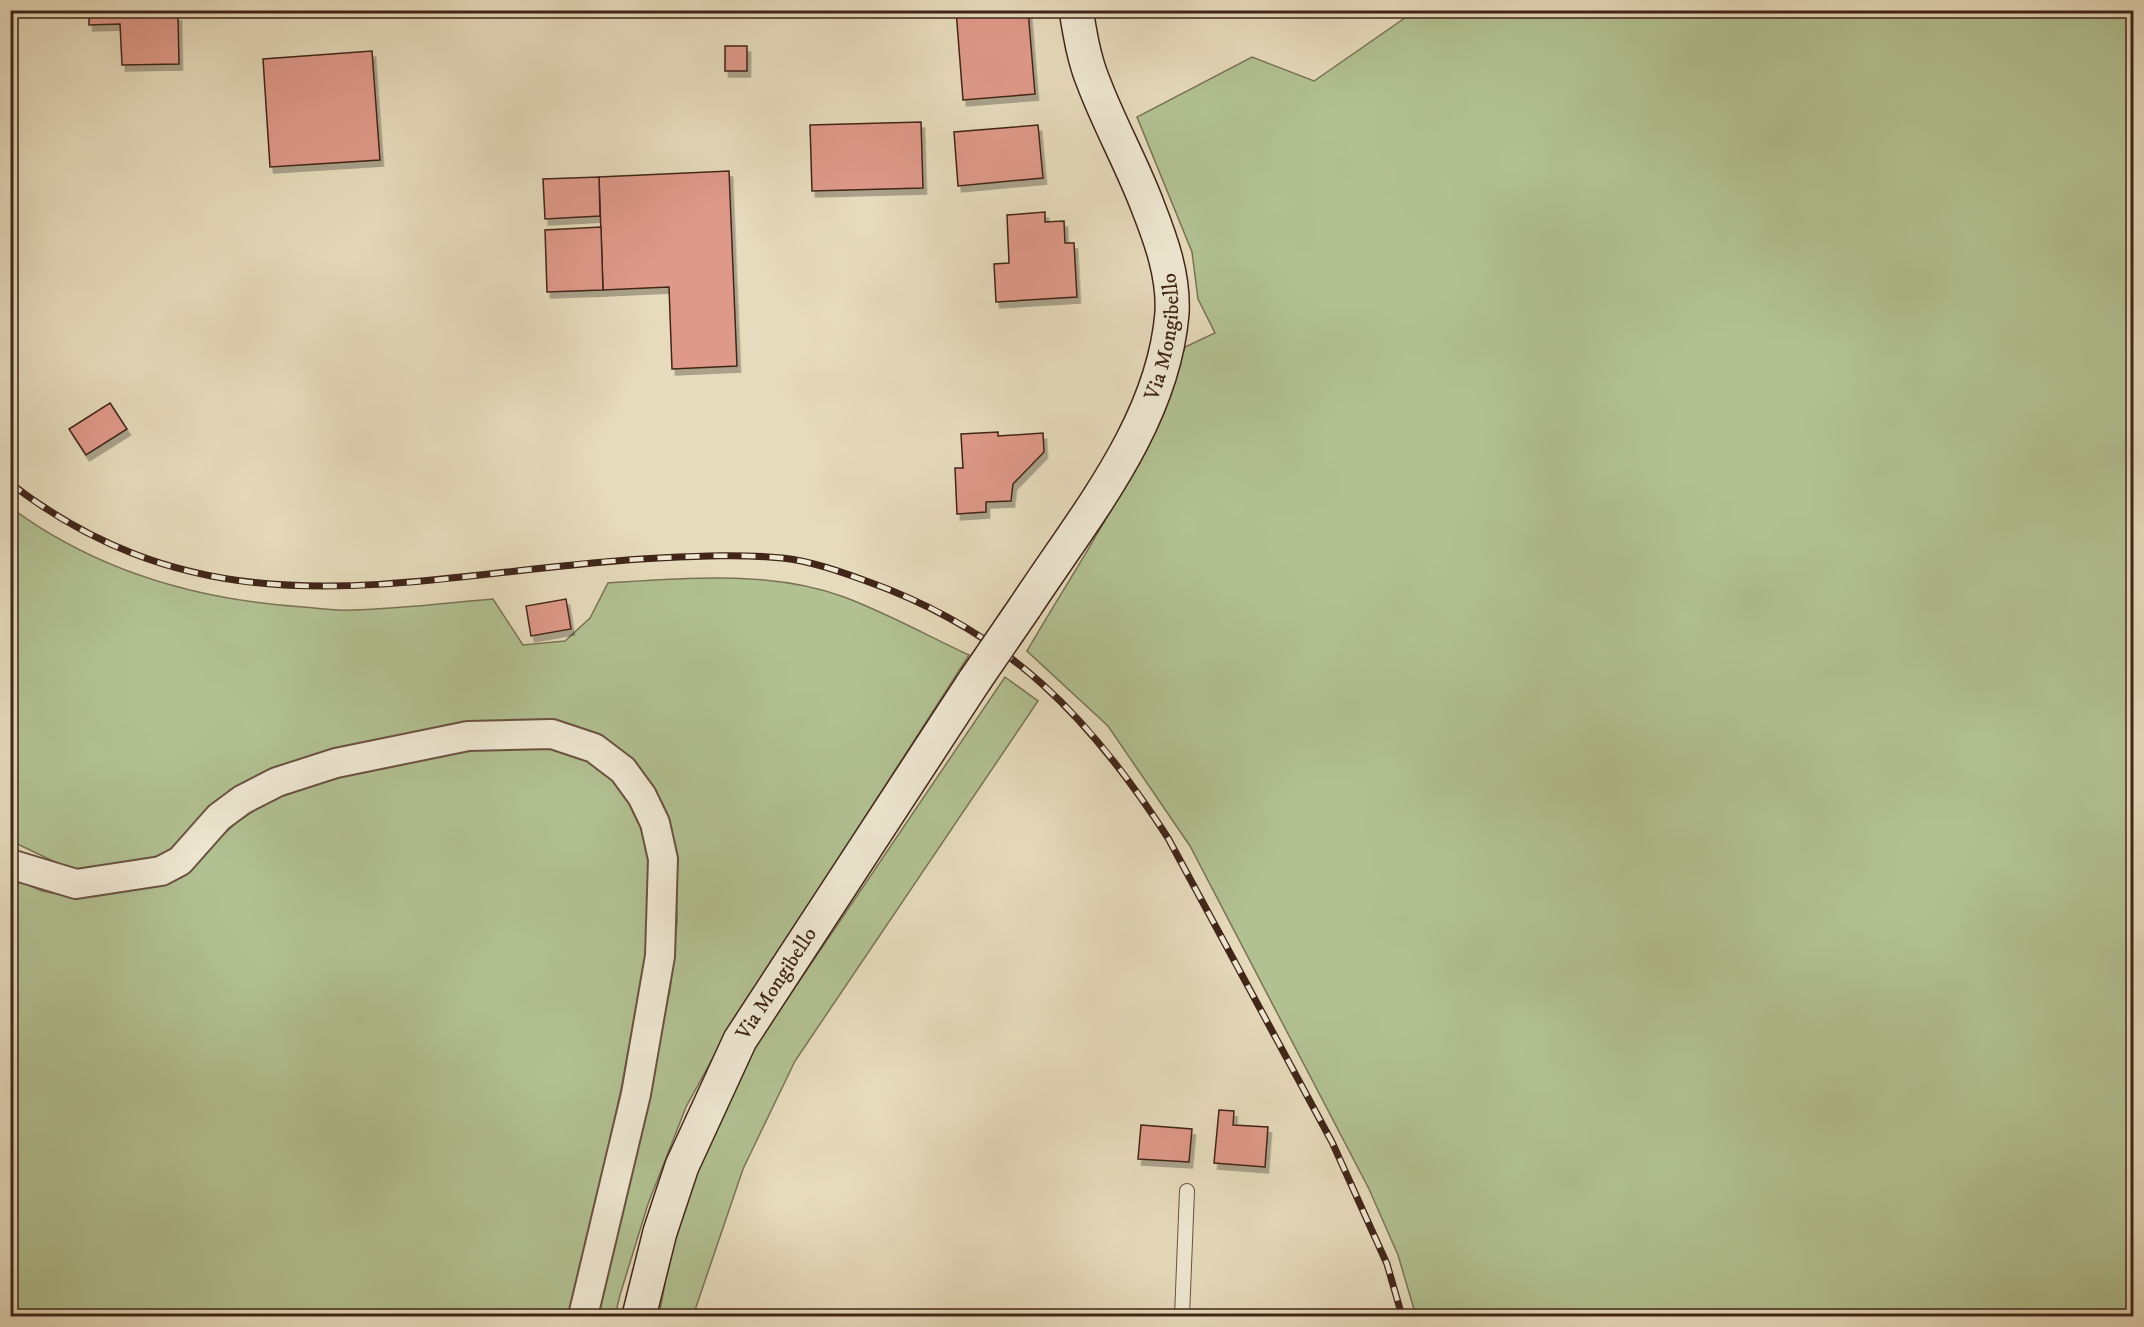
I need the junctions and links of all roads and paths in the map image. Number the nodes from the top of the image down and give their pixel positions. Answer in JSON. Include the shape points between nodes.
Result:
{"nodes":[{"id":1,"x":1076,"y":10,"type":"edge"},
{"id":2,"x":10,"y":864,"type":"edge"},
{"id":3,"x":1187,"y":1191,"type":"dead end"},
{"id":4,"x":583,"y":1317,"type":"edge"},
{"id":5,"x":639,"y":1317,"type":"edge"},
{"id":6,"x":1182,"y":1317,"type":"edge"}],
"edges":[{"from":1,"to":5,"type":"street","name":"Via Mongibello","bridge":true,"via":[[1092,80],[1148,205],[1170,279],[1172,312],[1155,388],[1131,445],[740,1040],[682,1166],[660,1232]]},
{"from":2,"to":4,"type":"street","via":[[76,884],[161,871],[180,861],[219,817],[277,782],[336,763],[468,736],[552,734],[594,748],[623,770],[642,796],[655,824],[663,859],[660,956],[636,1094]]},
{"from":3,"to":6,"type":"lane"}]}
